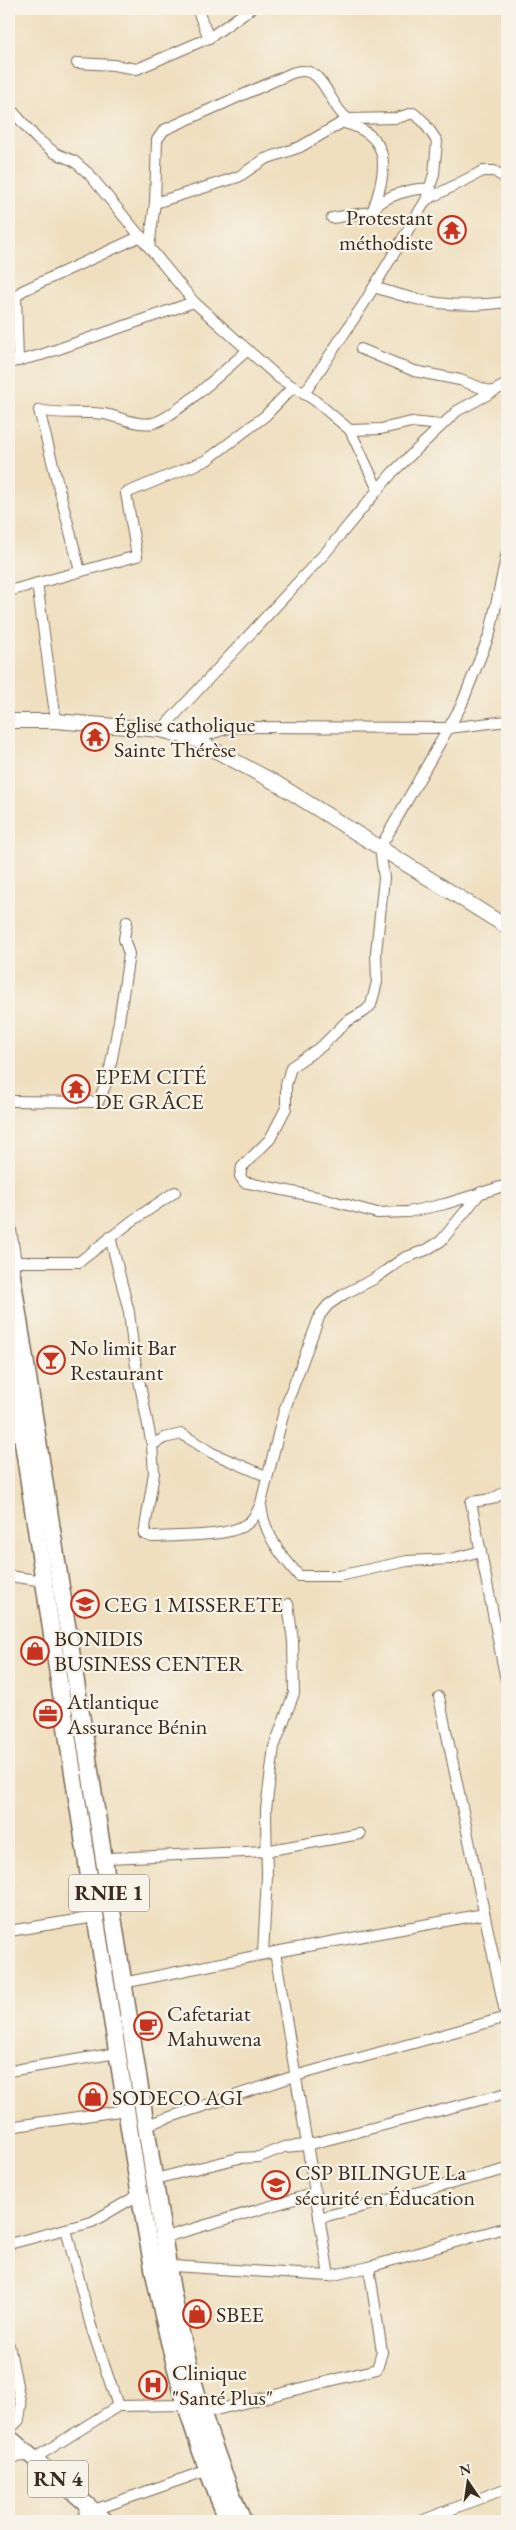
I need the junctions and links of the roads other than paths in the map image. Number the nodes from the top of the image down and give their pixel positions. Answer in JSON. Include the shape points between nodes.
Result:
{"nodes":[{"id":1,"x":197,"y":9,"type":"edge"},
{"id":2,"x":250,"y":9,"type":"edge"},
{"id":3,"x":209,"y":38,"type":"junction"},
{"id":4,"x":77,"y":63,"type":"dead end"},
{"id":5,"x":11,"y":112,"type":"edge"},
{"id":6,"x":345,"y":121,"type":"junction"},
{"id":7,"x":507,"y":179,"type":"edge"},
{"id":8,"x":431,"y":189,"type":"junction"},
{"id":9,"x":426,"y":200,"type":"junction"},
{"id":10,"x":155,"y":203,"type":"junction"},
{"id":11,"x":374,"y":207,"type":"junction"},
{"id":12,"x":332,"y":218,"type":"dead end"},
{"id":13,"x":141,"y":236,"type":"junction"},
{"id":14,"x":149,"y":247,"type":"junction"},
{"id":15,"x":374,"y":287,"type":"junction"},
{"id":16,"x":194,"y":302,"type":"junction"},
{"id":17,"x":507,"y":302,"type":"edge"},
{"id":18,"x":361,"y":349,"type":"dead end"},
{"id":19,"x":248,"y":350,"type":"junction"},
{"id":20,"x":14,"y":362,"type":"edge"},
{"id":21,"x":507,"y":384,"type":"edge"},
{"id":22,"x":293,"y":387,"type":"junction"},
{"id":23,"x":492,"y":392,"type":"junction"},
{"id":24,"x":304,"y":394,"type":"junction"},
{"id":25,"x":440,"y":425,"type":"junction"},
{"id":26,"x":350,"y":430,"type":"junction"},
{"id":27,"x":378,"y":490,"type":"junction"},
{"id":28,"x":507,"y":553,"type":"edge"},
{"id":29,"x":80,"y":571,"type":"junction"},
{"id":30,"x":37,"y":583,"type":"junction"},
{"id":31,"x":9,"y":591,"type":"edge"},
{"id":32,"x":56,"y":720,"type":"junction"},
{"id":33,"x":9,"y":721,"type":"edge"},
{"id":34,"x":507,"y":721,"type":"edge"},
{"id":35,"x":448,"y":728,"type":"junction"},
{"id":36,"x":161,"y":730,"type":"junction"},
{"id":37,"x":194,"y":739,"type":"junction"},
{"id":38,"x":380,"y":848,"type":"junction"},
{"id":39,"x":127,"y":921,"type":"dead end"},
{"id":40,"x":507,"y":928,"type":"edge"},
{"id":41,"x":9,"y":1101,"type":"edge"},
{"id":42,"x":507,"y":1185,"type":"edge"},
{"id":43,"x":176,"y":1192,"type":"dead end"},
{"id":44,"x":481,"y":1192,"type":"junction"},
{"id":45,"x":9,"y":1218,"type":"edge"},
{"id":46,"x":110,"y":1237,"type":"junction"},
{"id":47,"x":11,"y":1259,"type":"edge"},
{"id":48,"x":9,"y":1350,"type":"edge"},
{"id":49,"x":152,"y":1444,"type":"junction"},
{"id":50,"x":266,"y":1476,"type":"junction"},
{"id":51,"x":507,"y":1491,"type":"edge"},
{"id":52,"x":261,"y":1503,"type":"junction"},
{"id":53,"x":481,"y":1552,"type":"junction"},
{"id":54,"x":9,"y":1576,"type":"edge"},
{"id":55,"x":44,"y":1581,"type":"junction"},
{"id":56,"x":288,"y":1604,"type":"dead end"},
{"id":57,"x":507,"y":1685,"type":"edge"},
{"id":58,"x":439,"y":1697,"type":"dead end"},
{"id":59,"x":360,"y":1834,"type":"dead end"},
{"id":60,"x":265,"y":1851,"type":"junction"},
{"id":61,"x":109,"y":1858,"type":"junction"},
{"id":62,"x":484,"y":1914,"type":"junction"},
{"id":63,"x":95,"y":1917,"type":"junction"},
{"id":64,"x":9,"y":1930,"type":"edge"},
{"id":65,"x":275,"y":1952,"type":"junction"},
{"id":66,"x":262,"y":1954,"type":"junction"},
{"id":67,"x":128,"y":1982,"type":"junction"},
{"id":68,"x":507,"y":2017,"type":"edge"},
{"id":69,"x":117,"y":2053,"type":"junction"},
{"id":70,"x":9,"y":2071,"type":"edge"},
{"id":71,"x":295,"y":2076,"type":"junction"},
{"id":72,"x":507,"y":2093,"type":"edge"},
{"id":73,"x":126,"y":2110,"type":"junction"},
{"id":74,"x":149,"y":2124,"type":"junction"},
{"id":75,"x":9,"y":2127,"type":"edge"},
{"id":76,"x":307,"y":2145,"type":"junction"},
{"id":77,"x":507,"y":2169,"type":"edge"},
{"id":78,"x":159,"y":2178,"type":"junction"},
{"id":79,"x":315,"y":2193,"type":"junction"},
{"id":80,"x":140,"y":2194,"type":"junction"},
{"id":81,"x":319,"y":2218,"type":"junction"},
{"id":82,"x":507,"y":2227,"type":"edge"},
{"id":83,"x":66,"y":2229,"type":"junction"},
{"id":84,"x":169,"y":2236,"type":"junction"},
{"id":85,"x":9,"y":2244,"type":"edge"},
{"id":86,"x":173,"y":2266,"type":"junction"},
{"id":87,"x":368,"y":2267,"type":"junction"},
{"id":88,"x":329,"y":2276,"type":"junction"},
{"id":89,"x":9,"y":2345,"type":"edge"},
{"id":90,"x":185,"y":2405,"type":"junction"},
{"id":91,"x":118,"y":2406,"type":"junction"},
{"id":92,"x":208,"y":2412,"type":"junction"},
{"id":93,"x":9,"y":2430,"type":"edge"},
{"id":94,"x":9,"y":2437,"type":"edge"},
{"id":95,"x":33,"y":2457,"type":"junction"},
{"id":96,"x":9,"y":2458,"type":"edge"},
{"id":97,"x":208,"y":2470,"type":"junction"},
{"id":98,"x":507,"y":2488,"type":"edge"},
{"id":99,"x":88,"y":2511,"type":"edge"},
{"id":100,"x":106,"y":2521,"type":"edge"},
{"id":101,"x":228,"y":2521,"type":"edge"},
{"id":102,"x":243,"y":2521,"type":"edge"},
{"id":103,"x":251,"y":2521,"type":"edge"},
{"id":104,"x":422,"y":2521,"type":"edge"}],
"edges":[{"from":1,"to":3,"type":"street"},
{"from":2,"to":3,"type":"street"},
{"from":3,"to":4,"type":"street","via":[[137,69]]},
{"from":5,"to":13,"type":"street","via":[[36,138],[89,174]]},
{"from":6,"to":8,"type":"street","via":[[416,115],[437,141]]},
{"from":6,"to":10,"type":"street","via":[[300,147],[265,159],[238,177]]},
{"from":6,"to":10,"type":"street","via":[[316,75],[305,70],[292,73],[159,134]]},
{"from":6,"to":11,"type":"street","via":[[369,132],[378,143],[382,170],[380,192]]},
{"from":7,"to":9,"type":"street","via":[[494,171],[483,170]]},
{"from":8,"to":9,"type":"street"},
{"from":8,"to":11,"type":"street","via":[[421,188],[398,195]]},
{"from":9,"to":15,"type":"street"},
{"from":10,"to":14,"type":"street"},
{"from":11,"to":12,"type":"street","via":[[371,212]]},
{"from":13,"to":14,"type":"street"},
{"from":13,"to":20,"type":"street","via":[[22,291],[16,297]]},
{"from":14,"to":16,"type":"street"},
{"from":15,"to":17,"type":"street","via":[[418,300],[461,307]]},
{"from":15,"to":24,"type":"street"},
{"from":16,"to":19,"type":"street"},
{"from":16,"to":20,"type":"street"},
{"from":18,"to":23,"type":"street","via":[[414,371],[460,380]]},
{"from":19,"to":22,"type":"street"},
{"from":19,"to":29,"type":"street","via":[[154,423],[104,414],[59,414],[39,410]]},
{"from":21,"to":23,"type":"street"},
{"from":22,"to":24,"type":"street"},
{"from":22,"to":29,"type":"street","via":[[265,416],[207,460],[126,493],[137,556]]},
{"from":23,"to":25,"type":"street"},
{"from":24,"to":26,"type":"street"},
{"from":25,"to":26,"type":"street","via":[[411,422],[381,429]]},
{"from":25,"to":27,"type":"street"},
{"from":26,"to":27,"type":"street"},
{"from":27,"to":36,"type":"street","via":[[326,552]]},
{"from":28,"to":35,"type":"street","via":[[490,633],[461,706]]},
{"from":29,"to":30,"type":"street"},
{"from":30,"to":31,"type":"street"},
{"from":30,"to":32,"type":"street"},
{"from":32,"to":33,"type":"main road"},
{"from":32,"to":36,"type":"main road"},
{"from":34,"to":35,"type":"street"},
{"from":35,"to":37,"type":"street","via":[[232,727]]},
{"from":35,"to":38,"type":"street"},
{"from":36,"to":37,"type":"main road"},
{"from":37,"to":38,"type":"main road","via":[[276,783]]},
{"from":38,"to":40,"type":"main road"},
{"from":38,"to":44,"type":"street","via":[[384,878],[376,982],[371,1005],[292,1067],[286,1085],[286,1108],[270,1139],[242,1168],[240,1176],[244,1182],[377,1213],[408,1212]]},
{"from":39,"to":41,"type":"street","via":[[124,939],[130,954],[108,1078],[98,1102]]},
{"from":42,"to":44,"type":"street"},
{"from":43,"to":46,"type":"street"},
{"from":44,"to":50,"type":"street","via":[[441,1241],[404,1258],[328,1305],[320,1316],[284,1411]]},
{"from":45,"to":47,"type":"street"},
{"from":46,"to":47,"type":"street","via":[[79,1262]]},
{"from":46,"to":49,"type":"street","via":[[129,1312]]},
{"from":47,"to":61,"type":"street"},
{"from":47,"to":102,"type":"highway","number":"RNIE 1","via":[[172,2293],[202,2414]]},
{"from":48,"to":55,"type":"highway","number":"RNIE 1"},
{"from":49,"to":50,"type":"street","via":[[182,1434],[212,1453]]},
{"from":49,"to":52,"type":"street","via":[[154,1473],[144,1527],[146,1537],[238,1529],[249,1523]]},
{"from":50,"to":52,"type":"street"},
{"from":51,"to":53,"type":"street","via":[[471,1502]]},
{"from":52,"to":53,"type":"street","via":[[263,1523],[279,1553],[299,1576],[339,1576],[407,1561],[451,1559]]},
{"from":53,"to":57,"type":"street"},
{"from":54,"to":55,"type":"street"},
{"from":55,"to":63,"type":"highway","number":"RNIE 1"},
{"from":56,"to":60,"type":"street","via":[[294,1693],[274,1747],[266,1809]]},
{"from":58,"to":62,"type":"street"},
{"from":59,"to":60,"type":"street"},
{"from":60,"to":61,"type":"street"},
{"from":60,"to":66,"type":"street","via":[[267,1876]]},
{"from":61,"to":67,"type":"street"},
{"from":62,"to":65,"type":"street"},
{"from":62,"to":68,"type":"street"},
{"from":63,"to":64,"type":"street"},
{"from":63,"to":69,"type":"highway","number":"RNIE 1"},
{"from":65,"to":66,"type":"street"},
{"from":65,"to":71,"type":"street"},
{"from":66,"to":67,"type":"street"},
{"from":67,"to":74,"type":"street"},
{"from":68,"to":71,"type":"street"},
{"from":69,"to":70,"type":"street"},
{"from":69,"to":73,"type":"highway","number":"RNIE 1"},
{"from":71,"to":74,"type":"street"},
{"from":71,"to":76,"type":"street"},
{"from":72,"to":76,"type":"street"},
{"from":73,"to":75,"type":"street"},
{"from":73,"to":80,"type":"highway","number":"RNIE 1"},
{"from":74,"to":78,"type":"street"},
{"from":76,"to":78,"type":"street","via":[[284,2147],[259,2157],[239,2158]]},
{"from":76,"to":79,"type":"street"},
{"from":77,"to":81,"type":"street"},
{"from":78,"to":84,"type":"street"},
{"from":79,"to":81,"type":"street"},
{"from":79,"to":84,"type":"street"},
{"from":80,"to":83,"type":"street","via":[[92,2222]]},
{"from":80,"to":90,"type":"highway","number":"RNIE 1","via":[[156,2287]]},
{"from":81,"to":88,"type":"street"},
{"from":82,"to":87,"type":"street"},
{"from":83,"to":85,"type":"street"},
{"from":83,"to":91,"type":"street","via":[[91,2326]]},
{"from":84,"to":86,"type":"street"},
{"from":86,"to":88,"type":"street"},
{"from":86,"to":92,"type":"street","via":[[189,2345]]},
{"from":87,"to":88,"type":"street"},
{"from":87,"to":92,"type":"street","via":[[382,2352],[377,2369]]},
{"from":89,"to":93,"type":"street","via":[[21,2406],[19,2420]]},
{"from":90,"to":91,"type":"street"},
{"from":90,"to":97,"type":"highway","number":"RNIE 1"},
{"from":91,"to":95,"type":"street"},
{"from":92,"to":103,"type":"street","via":[[229,2473]]},
{"from":94,"to":95,"type":"main road","number":"RN 4"},
{"from":95,"to":96,"type":"street"},
{"from":95,"to":99,"type":"main road","number":"RN 4"},
{"from":97,"to":99,"type":"street"},
{"from":97,"to":101,"type":"highway","number":"RNIE 1"},
{"from":98,"to":104,"type":"street"},
{"from":99,"to":100,"type":"main road","number":"RN 4"}]}
